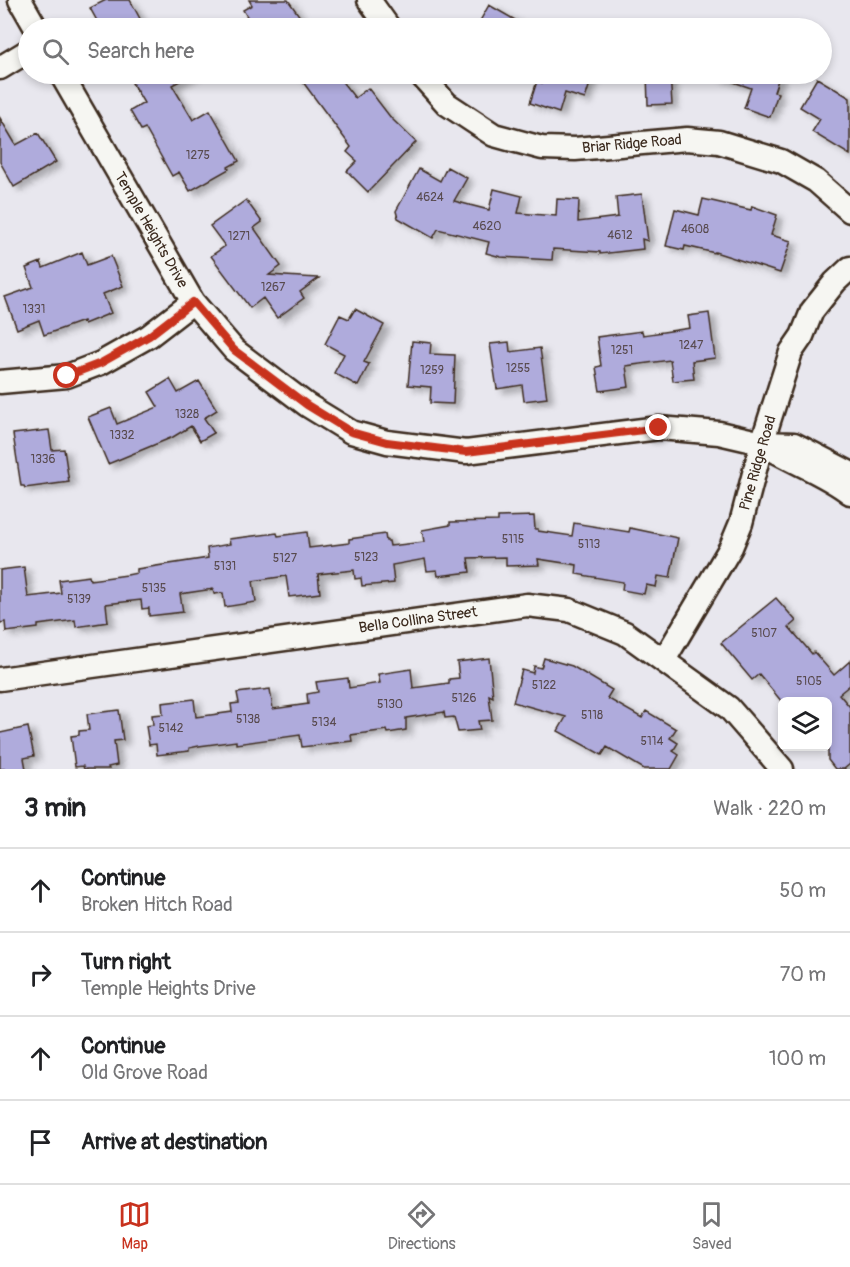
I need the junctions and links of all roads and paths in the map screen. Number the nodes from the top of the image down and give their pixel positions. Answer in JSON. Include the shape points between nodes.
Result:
{"nodes":[{"id":1,"x":20,"y":0,"type":"edge"},
{"id":2,"x":369,"y":0,"type":"edge"},
{"id":3,"x":30,"y":18,"type":"edge"},
{"id":4,"x":382,"y":18,"type":"edge"},
{"id":5,"x":18,"y":57,"type":"edge"},
{"id":6,"x":0,"y":68,"type":"edge"},
{"id":7,"x":68,"y":84,"type":"edge"},
{"id":8,"x":429,"y":84,"type":"edge"},
{"id":9,"x":850,"y":211,"type":"edge"},
{"id":10,"x":850,"y":268,"type":"edge"},
{"id":11,"x":193,"y":302,"type":"junction"},
{"id":12,"x":0,"y":382,"type":"edge"},
{"id":13,"x":762,"y":443,"type":"junction"},
{"id":14,"x":850,"y":473,"type":"edge"},
{"id":15,"x":850,"y":493,"type":"edge"},
{"id":16,"x":664,"y":660,"type":"junction"},
{"id":17,"x":0,"y":680,"type":"edge"},
{"id":18,"x":782,"y":769,"type":"edge"}],
"edges":[{"from":1,"to":3,"type":"street"},
{"from":2,"to":4,"type":"street"},
{"from":5,"to":6,"type":"street"},
{"from":7,"to":11,"type":"street","name":"Temple Heights Drive"},
{"from":8,"to":9,"type":"street","name":"Briar Ridge Road","via":[[447,104],[494,135],[542,148],[575,149],[687,139],[719,142],[781,161],[816,181]]},
{"from":10,"to":13,"type":"street","name":"Pine Ridge Road","via":[[812,311],[791,352]]},
{"from":11,"to":12,"type":"street","via":[[149,336],[101,363],[67,376]]},
{"from":11,"to":13,"type":"street","name":"Temple Heights Drive","via":[[234,350],[307,405],[351,432],[387,442],[466,452],[659,428],[719,433]]},
{"from":13,"to":14,"type":"street","via":[[794,444]]},
{"from":13,"to":15,"type":"street"},
{"from":13,"to":16,"type":"street","name":"Pine Ridge Road","via":[[731,547]]},
{"from":16,"to":17,"type":"street","name":"Bella Collina Street","via":[[625,633],[569,610],[527,605]]},
{"from":16,"to":18,"type":"street","name":"Bella Collina Street","via":[[729,708]]}]}
